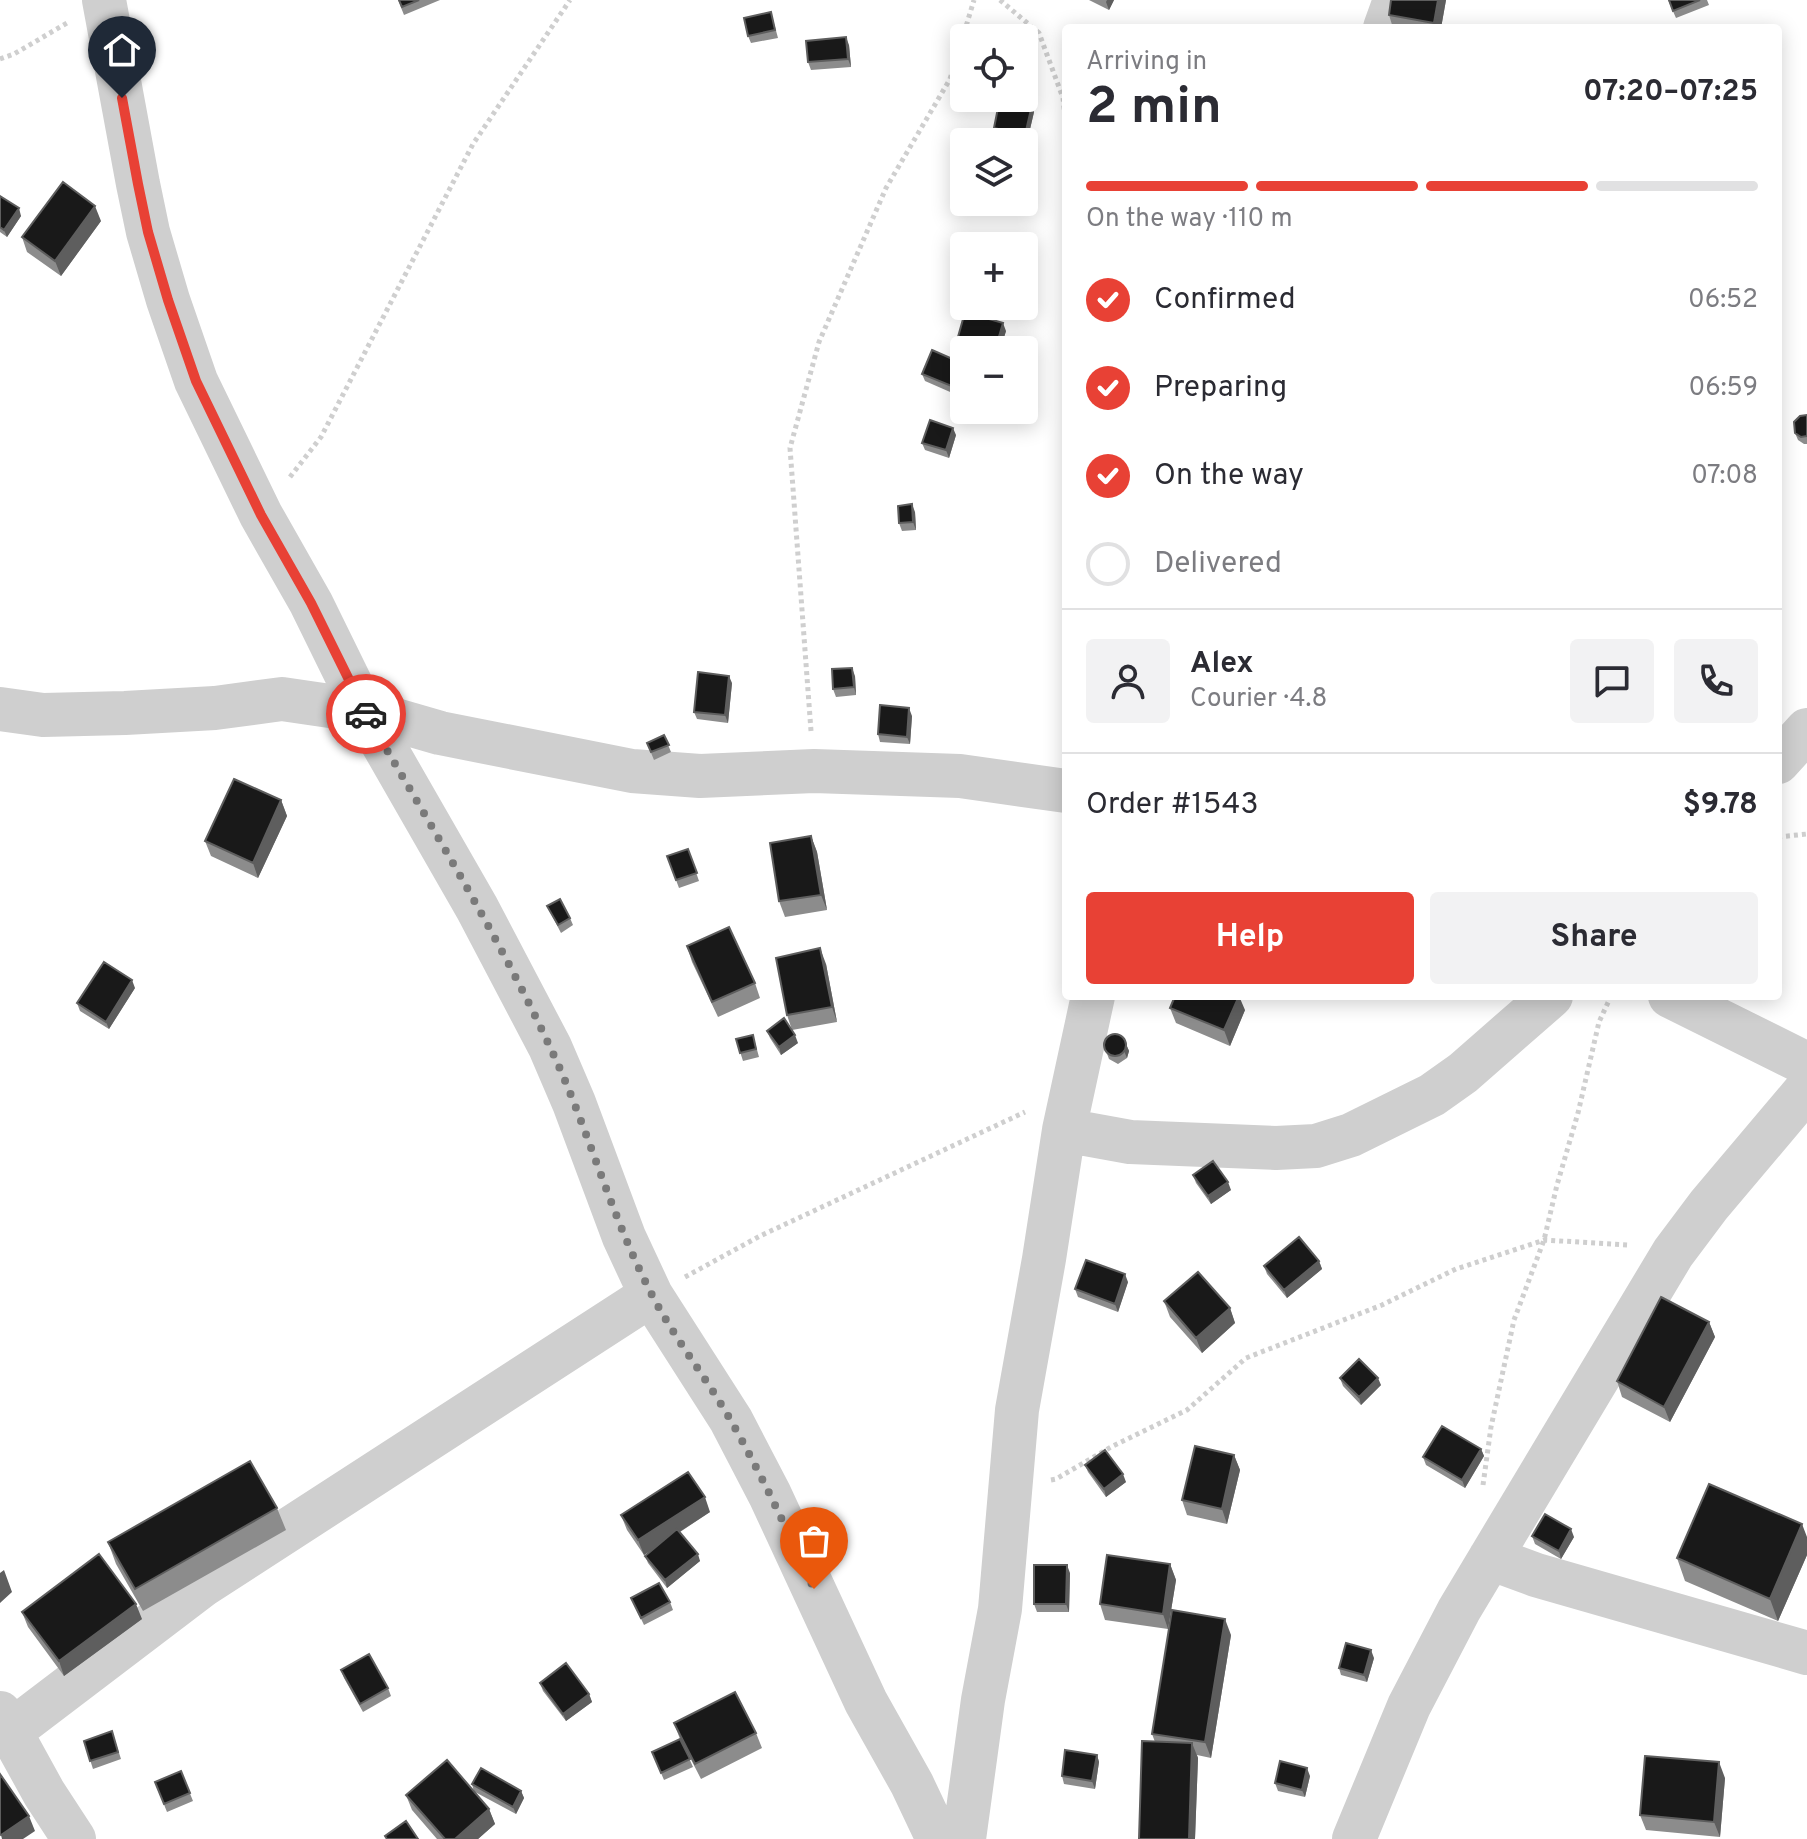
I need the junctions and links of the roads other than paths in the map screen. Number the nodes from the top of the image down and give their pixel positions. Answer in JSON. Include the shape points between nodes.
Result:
{"nodes":[{"id":1,"x":1395,"y":0,"type":"edge"},
{"id":2,"x":86,"y":11,"type":"edge"},
{"id":3,"x":1386,"y":24,"type":"edge"},
{"id":4,"x":0,"y":709,"type":"edge"},
{"id":5,"x":364,"y":711,"type":"junction"},
{"id":6,"x":1807,"y":730,"type":"edge"},
{"id":7,"x":1782,"y":758,"type":"edge"},
{"id":8,"x":1062,"y":790,"type":"edge"},
{"id":9,"x":1092,"y":1000,"type":"edge"},
{"id":10,"x":1546,"y":1000,"type":"edge"},
{"id":11,"x":1678,"y":1000,"type":"edge"},
{"id":12,"x":1807,"y":1064,"type":"edge"},
{"id":13,"x":1807,"y":1089,"type":"edge"},
{"id":14,"x":1068,"y":1110,"type":"junction"},
{"id":15,"x":651,"y":1295,"type":"junction"},
{"id":16,"x":1490,"y":1558,"type":"junction"},
{"id":17,"x":1807,"y":1653,"type":"edge"},
{"id":18,"x":5,"y":1722,"type":"edge"},
{"id":19,"x":74,"y":1839,"type":"edge"},
{"id":20,"x":938,"y":1839,"type":"edge"},
{"id":21,"x":964,"y":1839,"type":"edge"},
{"id":22,"x":1354,"y":1839,"type":"edge"}],
"edges":[{"from":1,"to":3,"type":"street"},
{"from":2,"to":5,"type":"street","via":[[196,381]]},
{"from":4,"to":5,"type":"street","via":[[43,715],[125,713],[282,699]]},
{"from":5,"to":8,"type":"street","via":[[440,733],[632,771],[960,776]]},
{"from":5,"to":15,"type":"street","via":[[550,1047]]},
{"from":6,"to":7,"type":"street"},
{"from":9,"to":14,"type":"street"},
{"from":10,"to":14,"type":"street","via":[[1432,1095],[1351,1135],[1316,1146],[1144,1143]]},
{"from":11,"to":12,"type":"street"},
{"from":13,"to":16,"type":"street","via":[[1673,1253]]},
{"from":14,"to":21,"type":"street","via":[[1017,1410],[1000,1609]]},
{"from":15,"to":18,"type":"street","via":[[203,1585]]},
{"from":15,"to":20,"type":"street","via":[[731,1420]]},
{"from":16,"to":17,"type":"street"},
{"from":16,"to":22,"type":"street","via":[[1409,1706]]},
{"from":18,"to":19,"type":"street"}]}
